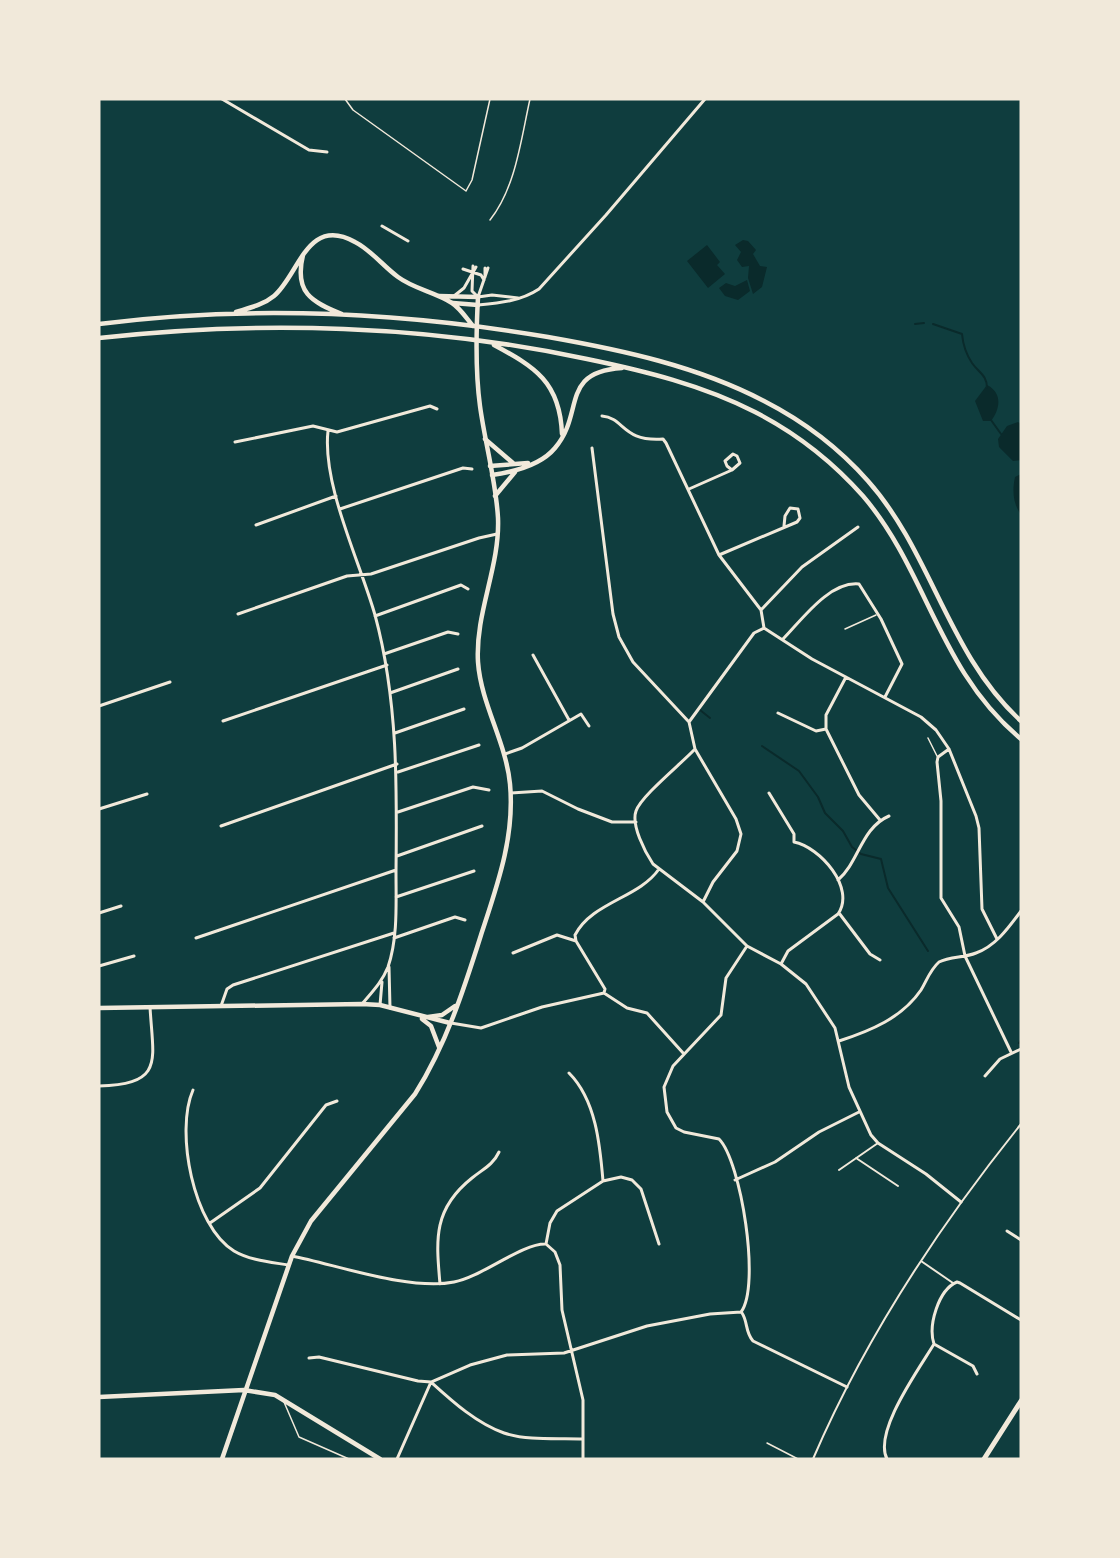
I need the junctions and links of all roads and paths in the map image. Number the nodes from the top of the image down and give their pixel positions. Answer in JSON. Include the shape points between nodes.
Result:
{"nodes":[{"id":1,"x":222,"y":99,"type":"edge"},
{"id":2,"x":345,"y":99,"type":"edge"},
{"id":3,"x":490,"y":99,"type":"edge"},
{"id":4,"x":530,"y":99,"type":"edge"},
{"id":5,"x":705,"y":99,"type":"edge"},
{"id":6,"x":327,"y":152,"type":"dead end"},
{"id":7,"x":490,"y":220,"type":"dead end"},
{"id":8,"x":382,"y":226,"type":"dead end"},
{"id":9,"x":408,"y":241,"type":"dead end"},
{"id":10,"x":304,"y":253,"type":"junction"},
{"id":11,"x":475,"y":266,"type":"dead end"},
{"id":12,"x":464,"y":268,"type":"dead end"},
{"id":13,"x":487,"y":268,"type":"dead end"},
{"id":14,"x":474,"y":272,"type":"junction"},
{"id":15,"x":485,"y":281,"type":"junction"},
{"id":16,"x":437,"y":296,"type":"junction"},
{"id":17,"x":454,"y":296,"type":"junction"},
{"id":18,"x":478,"y":297,"type":"junction"},
{"id":19,"x":520,"y":298,"type":"junction"},
{"id":20,"x":453,"y":303,"type":"junction"},
{"id":21,"x":477,"y":308,"type":"junction"},
{"id":22,"x":231,"y":314,"type":"junction"},
{"id":23,"x":345,"y":315,"type":"junction"},
{"id":24,"x":99,"y":324,"type":"edge"},
{"id":25,"x":476,"y":329,"type":"junction"},
{"id":26,"x":99,"y":338,"type":"edge"},
{"id":27,"x":489,"y":342,"type":"junction"},
{"id":28,"x":628,"y":368,"type":"junction"},
{"id":29,"x":437,"y":409,"type":"dead end"},
{"id":30,"x":602,"y":416,"type":"dead end"},
{"id":31,"x":328,"y":431,"type":"junction"},
{"id":32,"x":562,"y":436,"type":"junction"},
{"id":33,"x":485,"y":439,"type":"junction"},
{"id":34,"x":235,"y":442,"type":"dead end"},
{"id":35,"x":592,"y":448,"type":"dead end"},
{"id":36,"x":513,"y":463,"type":"junction"},
{"id":37,"x":531,"y":463,"type":"junction"},
{"id":38,"x":490,"y":466,"type":"junction"},
{"id":39,"x":472,"y":469,"type":"dead end"},
{"id":40,"x":517,"y":470,"type":"junction"},
{"id":41,"x":732,"y":470,"type":"junction"},
{"id":42,"x":492,"y":475,"type":"junction"},
{"id":43,"x":688,"y":489,"type":"junction"},
{"id":44,"x":336,"y":496,"type":"junction"},
{"id":45,"x":495,"y":496,"type":"junction"},
{"id":46,"x":340,"y":509,"type":"junction"},
{"id":47,"x":256,"y":525,"type":"dead end"},
{"id":48,"x":784,"y":526,"type":"junction"},
{"id":49,"x":858,"y":527,"type":"dead end"},
{"id":50,"x":497,"y":534,"type":"junction"},
{"id":51,"x":719,"y":555,"type":"junction"},
{"id":52,"x":362,"y":575,"type":"junction"},
{"id":53,"x":468,"y":589,"type":"dead end"},
{"id":54,"x":761,"y":610,"type":"junction"},
{"id":55,"x":238,"y":614,"type":"dead end"},
{"id":56,"x":877,"y":615,"type":"junction"},
{"id":57,"x":375,"y":616,"type":"junction"},
{"id":58,"x":764,"y":628,"type":"junction"},
{"id":59,"x":845,"y":629,"type":"dead end"},
{"id":60,"x":458,"y":634,"type":"dead end"},
{"id":61,"x":783,"y":639,"type":"junction"},
{"id":62,"x":384,"y":654,"type":"junction"},
{"id":63,"x":533,"y":655,"type":"dead end"},
{"id":64,"x":387,"y":665,"type":"junction"},
{"id":65,"x":458,"y":669,"type":"dead end"},
{"id":66,"x":846,"y":677,"type":"junction"},
{"id":67,"x":170,"y":682,"type":"dead end"},
{"id":68,"x":390,"y":693,"type":"junction"},
{"id":69,"x":885,"y":697,"type":"junction"},
{"id":70,"x":99,"y":706,"type":"edge"},
{"id":71,"x":464,"y":709,"type":"dead end"},
{"id":72,"x":777,"y":713,"type":"dead end"},
{"id":73,"x":569,"y":720,"type":"junction"},
{"id":74,"x":1021,"y":721,"type":"edge"},
{"id":75,"x":223,"y":722,"type":"dead end"},
{"id":76,"x":689,"y":722,"type":"junction"},
{"id":77,"x":589,"y":726,"type":"dead end"},
{"id":78,"x":826,"y":729,"type":"junction"},
{"id":79,"x":395,"y":733,"type":"junction"},
{"id":80,"x":928,"y":738,"type":"dead end"},
{"id":81,"x":1021,"y":739,"type":"edge"},
{"id":82,"x":479,"y":745,"type":"dead end"},
{"id":83,"x":695,"y":749,"type":"junction"},
{"id":84,"x":949,"y":749,"type":"junction"},
{"id":85,"x":503,"y":755,"type":"junction"},
{"id":86,"x":938,"y":757,"type":"junction"},
{"id":87,"x":397,"y":764,"type":"junction"},
{"id":88,"x":398,"y":772,"type":"junction"},
{"id":89,"x":489,"y":790,"type":"dead end"},
{"id":90,"x":511,"y":793,"type":"junction"},
{"id":91,"x":769,"y":793,"type":"dead end"},
{"id":92,"x":147,"y":794,"type":"dead end"},
{"id":93,"x":99,"y":809,"type":"edge"},
{"id":94,"x":398,"y":812,"type":"junction"},
{"id":95,"x":889,"y":816,"type":"dead end"},
{"id":96,"x":880,"y":820,"type":"junction"},
{"id":97,"x":636,"y":822,"type":"junction"},
{"id":98,"x":221,"y":826,"type":"dead end"},
{"id":99,"x":482,"y":826,"type":"dead end"},
{"id":100,"x":397,"y":856,"type":"junction"},
{"id":101,"x":659,"y":869,"type":"junction"},
{"id":102,"x":396,"y":870,"type":"junction"},
{"id":103,"x":474,"y":871,"type":"dead end"},
{"id":104,"x":838,"y":880,"type":"junction"},
{"id":105,"x":396,"y":897,"type":"junction"},
{"id":106,"x":703,"y":902,"type":"junction"},
{"id":107,"x":121,"y":906,"type":"dead end"},
{"id":108,"x":1021,"y":911,"type":"edge"},
{"id":109,"x":99,"y":913,"type":"edge"},
{"id":110,"x":839,"y":913,"type":"junction"},
{"id":111,"x":465,"y":920,"type":"dead end"},
{"id":112,"x":394,"y":933,"type":"junction"},
{"id":113,"x":196,"y":938,"type":"dead end"},
{"id":114,"x":394,"y":938,"type":"junction"},
{"id":115,"x":997,"y":939,"type":"junction"},
{"id":116,"x":576,"y":941,"type":"junction"},
{"id":117,"x":747,"y":946,"type":"junction"},
{"id":118,"x":513,"y":953,"type":"dead end"},
{"id":119,"x":134,"y":956,"type":"dead end"},
{"id":120,"x":965,"y":956,"type":"junction"},
{"id":121,"x":880,"y":960,"type":"dead end"},
{"id":122,"x":781,"y":964,"type":"junction"},
{"id":123,"x":388,"y":965,"type":"junction"},
{"id":124,"x":99,"y":966,"type":"edge"},
{"id":125,"x":382,"y":980,"type":"junction"},
{"id":126,"x":604,"y":993,"type":"junction"},
{"id":127,"x":459,"y":1002,"type":"junction"},
{"id":128,"x":362,"y":1004,"type":"junction"},
{"id":129,"x":380,"y":1005,"type":"junction"},
{"id":130,"x":221,"y":1006,"type":"junction"},
{"id":131,"x":150,"y":1007,"type":"junction"},
{"id":132,"x":99,"y":1008,"type":"edge"},
{"id":133,"x":390,"y":1008,"type":"junction"},
{"id":134,"x":442,"y":1015,"type":"junction"},
{"id":135,"x":417,"y":1016,"type":"junction"},
{"id":136,"x":450,"y":1023,"type":"junction"},
{"id":137,"x":839,"y":1041,"type":"junction"},
{"id":138,"x":440,"y":1047,"type":"junction"},
{"id":139,"x":1021,"y":1049,"type":"edge"},
{"id":140,"x":1011,"y":1052,"type":"junction"},
{"id":141,"x":684,"y":1054,"type":"junction"},
{"id":142,"x":569,"y":1073,"type":"dead end"},
{"id":143,"x":985,"y":1076,"type":"dead end"},
{"id":144,"x":99,"y":1086,"type":"edge"},
{"id":145,"x":193,"y":1090,"type":"dead end"},
{"id":146,"x":337,"y":1101,"type":"dead end"},
{"id":147,"x":859,"y":1112,"type":"junction"},
{"id":148,"x":1021,"y":1124,"type":"edge"},
{"id":149,"x":878,"y":1143,"type":"junction"},
{"id":150,"x":499,"y":1152,"type":"dead end"},
{"id":151,"x":856,"y":1158,"type":"junction"},
{"id":152,"x":839,"y":1170,"type":"dead end"},
{"id":153,"x":735,"y":1180,"type":"junction"},
{"id":154,"x":603,"y":1181,"type":"junction"},
{"id":155,"x":898,"y":1186,"type":"dead end"},
{"id":156,"x":961,"y":1202,"type":"junction"},
{"id":157,"x":210,"y":1222,"type":"junction"},
{"id":158,"x":1007,"y":1231,"type":"dead end"},
{"id":159,"x":1021,"y":1240,"type":"edge"},
{"id":160,"x":546,"y":1244,"type":"junction"},
{"id":161,"x":659,"y":1244,"type":"dead end"},
{"id":162,"x":292,"y":1256,"type":"junction"},
{"id":163,"x":921,"y":1261,"type":"junction"},
{"id":164,"x":288,"y":1265,"type":"junction"},
{"id":165,"x":953,"y":1283,"type":"junction"},
{"id":166,"x":440,"y":1284,"type":"junction"},
{"id":167,"x":741,"y":1312,"type":"junction"},
{"id":168,"x":1021,"y":1320,"type":"edge"},
{"id":169,"x":934,"y":1344,"type":"junction"},
{"id":170,"x":573,"y":1350,"type":"junction"},
{"id":171,"x":309,"y":1358,"type":"dead end"},
{"id":172,"x":977,"y":1374,"type":"dead end"},
{"id":173,"x":431,"y":1382,"type":"junction"},
{"id":174,"x":846,"y":1387,"type":"junction"},
{"id":175,"x":244,"y":1390,"type":"junction"},
{"id":176,"x":99,"y":1397,"type":"edge"},
{"id":177,"x":284,"y":1400,"type":"junction"},
{"id":178,"x":1021,"y":1401,"type":"edge"},
{"id":179,"x":584,"y":1439,"type":"junction"},
{"id":180,"x":767,"y":1443,"type":"dead end"},
{"id":181,"x":377,"y":1458,"type":"edge"},
{"id":182,"x":222,"y":1459,"type":"edge"},
{"id":183,"x":349,"y":1459,"type":"edge"},
{"id":184,"x":397,"y":1459,"type":"edge"},
{"id":185,"x":583,"y":1459,"type":"edge"},
{"id":186,"x":798,"y":1459,"type":"edge"},
{"id":187,"x":813,"y":1459,"type":"edge"},
{"id":188,"x":887,"y":1459,"type":"edge"},
{"id":189,"x":984,"y":1459,"type":"edge"}],
"edges":[{"from":1,"to":6,"type":"street","via":[[309,150]]},
{"from":2,"to":3,"type":"lane","via":[[353,110],[466,192]]},
{"from":4,"to":7,"type":"lane","via":[[514,170]]},
{"from":5,"to":19,"type":"street","via":[[559,268],[539,289]]},
{"from":8,"to":9,"type":"street"},
{"from":10,"to":16,"type":"main road","via":[[319,239],[342,236],[361,245],[402,280]]},
{"from":10,"to":22,"type":"main road","via":[[275,296]]},
{"from":10,"to":23,"type":"main road","via":[[299,269],[304,290],[321,305]]},
{"from":11,"to":14,"type":"street"},
{"from":12,"to":14,"type":"street"},
{"from":13,"to":15,"type":"street"},
{"from":14,"to":15,"type":"street"},
{"from":14,"to":17,"type":"street"},
{"from":14,"to":18,"type":"street","via":[[472,291]]},
{"from":15,"to":18,"type":"street"},
{"from":16,"to":17,"type":"main road"},
{"from":16,"to":20,"type":"main road"},
{"from":17,"to":18,"type":"main road"},
{"from":18,"to":19,"type":"street"},
{"from":18,"to":21,"type":"main road"},
{"from":19,"to":21,"type":"street"},
{"from":20,"to":21,"type":"main road"},
{"from":20,"to":25,"type":"main road"},
{"from":21,"to":25,"type":"main road"},
{"from":22,"to":23,"type":"main road"},
{"from":22,"to":24,"type":"main road"},
{"from":23,"to":74,"type":"main road","via":[[480,327],[620,352],[712,378],[799,421],[832,446],[876,490],[910,540],[968,656]]},
{"from":25,"to":33,"type":"main road"},
{"from":26,"to":27,"type":"main road","via":[[278,328]]},
{"from":27,"to":28,"type":"main road"},
{"from":27,"to":32,"type":"main road","via":[[528,363],[542,376],[554,392]]},
{"from":28,"to":32,"type":"main road","via":[[599,371],[580,384]]},
{"from":28,"to":81,"type":"main road","via":[[708,391],[755,412],[808,444],[843,475],[890,534],[969,682]]},
{"from":29,"to":31,"type":"street","via":[[430,406],[337,432]]},
{"from":30,"to":43,"type":"street","via":[[637,438],[663,439]]},
{"from":31,"to":34,"type":"street","via":[[313,426]]},
{"from":31,"to":44,"type":"street"},
{"from":32,"to":37,"type":"main road","via":[[546,457]]},
{"from":33,"to":36,"type":"main road"},
{"from":33,"to":38,"type":"main road"},
{"from":35,"to":76,"type":"street","via":[[619,637],[633,662]]},
{"from":36,"to":37,"type":"main road"},
{"from":36,"to":38,"type":"main road"},
{"from":37,"to":40,"type":"main road"},
{"from":38,"to":42,"type":"main road"},
{"from":39,"to":46,"type":"street","via":[[463,468]]},
{"from":40,"to":42,"type":"main road"},
{"from":40,"to":45,"type":"main road"},
{"from":41,"to":41,"type":"street","via":[[740,463],[733,454],[725,460]]},
{"from":41,"to":43,"type":"street"},
{"from":42,"to":45,"type":"main road"},
{"from":43,"to":51,"type":"street"},
{"from":44,"to":46,"type":"street"},
{"from":44,"to":47,"type":"street"},
{"from":45,"to":50,"type":"main road"},
{"from":46,"to":52,"type":"street"},
{"from":48,"to":48,"type":"street","via":[[800,518],[798,509],[787,511]]},
{"from":48,"to":51,"type":"street"},
{"from":49,"to":54,"type":"street","via":[[802,567]]},
{"from":50,"to":52,"type":"street"},
{"from":50,"to":85,"type":"main road","via":[[478,662]]},
{"from":51,"to":54,"type":"street"},
{"from":52,"to":55,"type":"street","via":[[347,576]]},
{"from":52,"to":57,"type":"street"},
{"from":53,"to":57,"type":"street","via":[[461,585]]},
{"from":54,"to":58,"type":"street"},
{"from":56,"to":59,"type":"lane"},
{"from":56,"to":61,"type":"street","via":[[862,586],[848,584],[828,594]]},
{"from":56,"to":69,"type":"street","via":[[902,664]]},
{"from":57,"to":62,"type":"street"},
{"from":58,"to":61,"type":"street"},
{"from":58,"to":76,"type":"street","via":[[754,633]]},
{"from":60,"to":62,"type":"street","via":[[448,632]]},
{"from":61,"to":66,"type":"street"},
{"from":62,"to":64,"type":"street"},
{"from":63,"to":73,"type":"street"},
{"from":64,"to":68,"type":"street"},
{"from":64,"to":75,"type":"street"},
{"from":65,"to":68,"type":"street"},
{"from":66,"to":69,"type":"street"},
{"from":66,"to":78,"type":"street","via":[[826,715]]},
{"from":67,"to":70,"type":"street"},
{"from":68,"to":79,"type":"street"},
{"from":69,"to":84,"type":"street","via":[[921,717]]},
{"from":71,"to":79,"type":"street"},
{"from":72,"to":78,"type":"street","via":[[816,731]]},
{"from":73,"to":77,"type":"street","via":[[581,714]]},
{"from":73,"to":85,"type":"street"},
{"from":76,"to":83,"type":"street"},
{"from":78,"to":96,"type":"street","via":[[859,795]]},
{"from":79,"to":87,"type":"street"},
{"from":80,"to":86,"type":"lane"},
{"from":82,"to":88,"type":"street"},
{"from":83,"to":97,"type":"street","via":[[642,801]]},
{"from":83,"to":106,"type":"street","via":[[741,834],[737,851]]},
{"from":84,"to":86,"type":"street"},
{"from":84,"to":115,"type":"street","via":[[976,816],[982,909]]},
{"from":85,"to":90,"type":"main road"},
{"from":86,"to":120,"type":"street","via":[[941,898],[959,927]]},
{"from":87,"to":88,"type":"street"},
{"from":87,"to":98,"type":"street"},
{"from":88,"to":94,"type":"street"},
{"from":89,"to":94,"type":"street","via":[[473,787]]},
{"from":90,"to":97,"type":"street","via":[[542,791],[612,822]]},
{"from":90,"to":127,"type":"main road","via":[[506,854]]},
{"from":91,"to":104,"type":"street","via":[[795,834],[794,842],[805,844]]},
{"from":92,"to":93,"type":"street"},
{"from":94,"to":100,"type":"street"},
{"from":95,"to":96,"type":"street"},
{"from":96,"to":104,"type":"street"},
{"from":97,"to":101,"type":"street","via":[[649,857]]},
{"from":99,"to":100,"type":"street"},
{"from":100,"to":102,"type":"street"},
{"from":101,"to":106,"type":"street"},
{"from":101,"to":116,"type":"street","via":[[584,923],[575,935]]},
{"from":102,"to":105,"type":"street"},
{"from":102,"to":113,"type":"street"},
{"from":103,"to":105,"type":"street"},
{"from":104,"to":110,"type":"street","via":[[844,898]]},
{"from":105,"to":112,"type":"street"},
{"from":106,"to":117,"type":"street"},
{"from":107,"to":109,"type":"street"},
{"from":108,"to":115,"type":"street"},
{"from":110,"to":121,"type":"street","via":[[870,954]]},
{"from":110,"to":122,"type":"street","via":[[788,951]]},
{"from":111,"to":114,"type":"street","via":[[455,917]]},
{"from":112,"to":114,"type":"street"},
{"from":112,"to":130,"type":"street","via":[[233,985],[227,989]]},
{"from":114,"to":123,"type":"street"},
{"from":115,"to":120,"type":"street"},
{"from":116,"to":118,"type":"street","via":[[557,936]]},
{"from":116,"to":126,"type":"street"},
{"from":117,"to":122,"type":"street"},
{"from":117,"to":141,"type":"street","via":[[726,978],[721,1015]]},
{"from":119,"to":124,"type":"street"},
{"from":120,"to":137,"type":"street","via":[[939,962],[915,998],[884,1023]]},
{"from":120,"to":140,"type":"street"},
{"from":122,"to":137,"type":"street","via":[[806,984],[835,1028]]},
{"from":123,"to":125,"type":"street"},
{"from":123,"to":133,"type":"street"},
{"from":125,"to":128,"type":"street"},
{"from":125,"to":129,"type":"street"},
{"from":126,"to":136,"type":"street","via":[[542,1007],[481,1028]]},
{"from":126,"to":141,"type":"street","via":[[627,1008],[647,1013]]},
{"from":127,"to":134,"type":"main road"},
{"from":127,"to":136,"type":"main road"},
{"from":128,"to":129,"type":"main road"},
{"from":128,"to":130,"type":"main road"},
{"from":129,"to":133,"type":"main road"},
{"from":130,"to":131,"type":"main road"},
{"from":131,"to":132,"type":"main road"},
{"from":131,"to":144,"type":"street","via":[[149,1068],[136,1082]]},
{"from":133,"to":135,"type":"main road"},
{"from":134,"to":135,"type":"main road"},
{"from":134,"to":136,"type":"main road"},
{"from":135,"to":136,"type":"main road"},
{"from":135,"to":138,"type":"main road","via":[[431,1026]]},
{"from":136,"to":138,"type":"main road"},
{"from":137,"to":147,"type":"street","via":[[843,1069]]},
{"from":138,"to":162,"type":"main road","via":[[415,1094],[311,1221]]},
{"from":139,"to":140,"type":"street"},
{"from":140,"to":143,"type":"street"},
{"from":141,"to":153,"type":"street","via":[[667,1077],[663,1097],[667,1113],[676,1128],[712,1137],[723,1144]]},
{"from":142,"to":154,"type":"street","via":[[578,1082],[594,1119]]},
{"from":145,"to":157,"type":"street","via":[[187,1104],[188,1168],[199,1203]]},
{"from":146,"to":157,"type":"street","via":[[326,1105],[260,1188]]},
{"from":147,"to":149,"type":"street"},
{"from":147,"to":153,"type":"street","via":[[819,1132],[775,1162]]},
{"from":148,"to":156,"type":"street"},
{"from":149,"to":151,"type":"street"},
{"from":149,"to":156,"type":"street"},
{"from":150,"to":166,"type":"street","via":[[494,1162],[458,1191],[441,1216],[437,1231]]},
{"from":151,"to":152,"type":"street"},
{"from":151,"to":155,"type":"street"},
{"from":153,"to":167,"type":"street","via":[[746,1221],[751,1274],[747,1305]]},
{"from":154,"to":160,"type":"street","via":[[557,1211]]},
{"from":154,"to":161,"type":"street","via":[[621,1177],[632,1180],[641,1189]]},
{"from":156,"to":163,"type":"street"},
{"from":157,"to":164,"type":"street","via":[[220,1239],[234,1251]]},
{"from":158,"to":159,"type":"street"},
{"from":160,"to":166,"type":"street","via":[[474,1276]]},
{"from":160,"to":170,"type":"street","via":[[559,1259],[562,1310]]},
{"from":162,"to":164,"type":"main road"},
{"from":162,"to":166,"type":"street","via":[[417,1284]]},
{"from":163,"to":165,"type":"street"},
{"from":163,"to":174,"type":"street"},
{"from":164,"to":175,"type":"main road"},
{"from":165,"to":168,"type":"street","via":[[960,1283]]},
{"from":165,"to":169,"type":"street","via":[[931,1320]]},
{"from":167,"to":170,"type":"street","via":[[647,1326]]},
{"from":167,"to":174,"type":"street","via":[[753,1341]]},
{"from":169,"to":172,"type":"street","via":[[973,1366]]},
{"from":169,"to":188,"type":"street","via":[[886,1428]]},
{"from":170,"to":173,"type":"street","via":[[507,1355]]},
{"from":170,"to":179,"type":"street","via":[[584,1400]]},
{"from":171,"to":173,"type":"street"},
{"from":173,"to":179,"type":"street","via":[[486,1425],[505,1433]]},
{"from":173,"to":184,"type":"street"},
{"from":174,"to":187,"type":"street"},
{"from":175,"to":176,"type":"main road"},
{"from":175,"to":177,"type":"main road","via":[[266,1392]]},
{"from":175,"to":182,"type":"main road"},
{"from":177,"to":181,"type":"main road"},
{"from":177,"to":183,"type":"lane","via":[[299,1437]]},
{"from":178,"to":189,"type":"main road"},
{"from":179,"to":185,"type":"street"},
{"from":180,"to":186,"type":"lane"}]}
